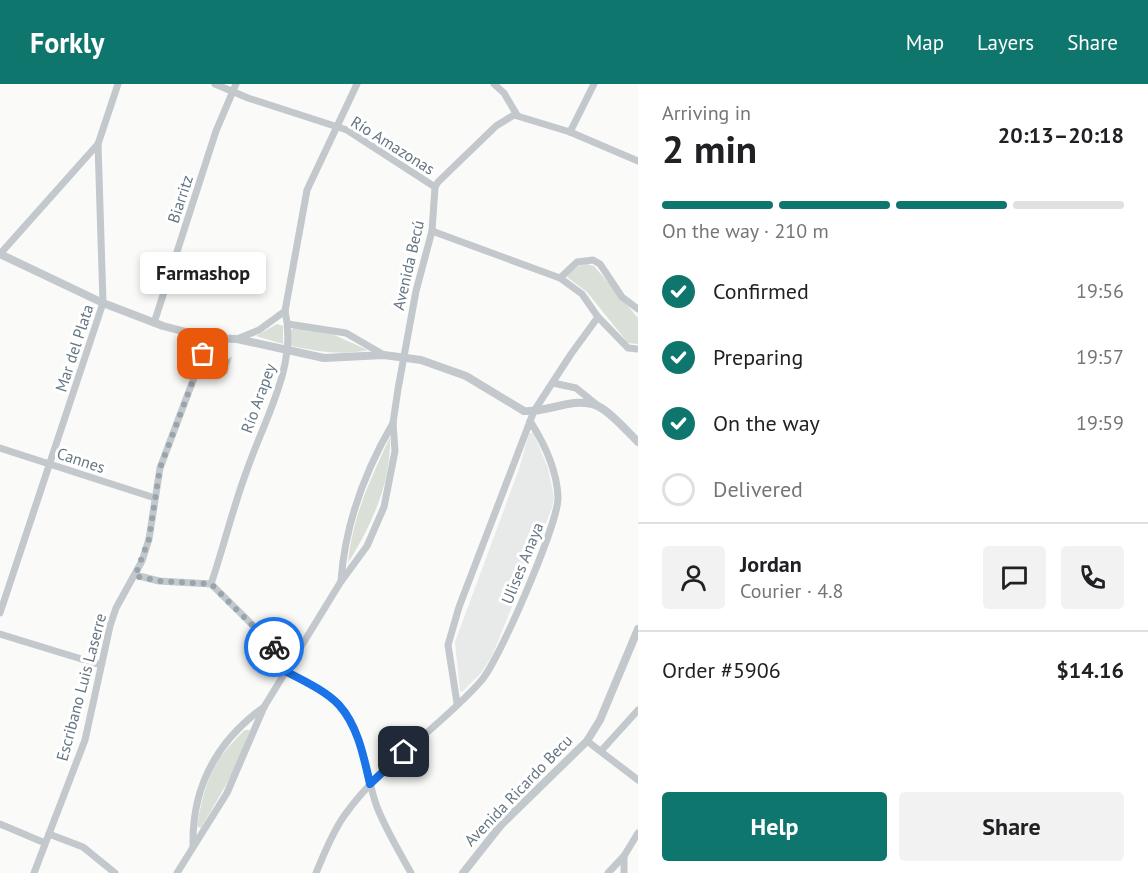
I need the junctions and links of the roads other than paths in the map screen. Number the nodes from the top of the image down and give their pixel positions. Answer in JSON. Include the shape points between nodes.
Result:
{"nodes":[{"id":1,"x":118,"y":84,"type":"edge"},
{"id":2,"x":215,"y":84,"type":"edge"},
{"id":3,"x":357,"y":84,"type":"edge"},
{"id":4,"x":494,"y":84,"type":"edge"},
{"id":5,"x":594,"y":84,"type":"edge"},
{"id":6,"x":235,"y":88,"type":"edge"},
{"id":7,"x":517,"y":115,"type":"junction"},
{"id":8,"x":336,"y":126,"type":"junction"},
{"id":9,"x":570,"y":132,"type":"junction"},
{"id":10,"x":98,"y":144,"type":"junction"},
{"id":11,"x":638,"y":161,"type":"edge"},
{"id":12,"x":435,"y":187,"type":"junction"},
{"id":13,"x":432,"y":231,"type":"junction"},
{"id":14,"x":0,"y":254,"type":"edge"},
{"id":15,"x":560,"y":278,"type":"junction"},
{"id":16,"x":103,"y":303,"type":"junction"},
{"id":17,"x":638,"y":308,"type":"edge"},
{"id":18,"x":285,"y":311,"type":"junction"},
{"id":19,"x":598,"y":317,"type":"junction"},
{"id":20,"x":154,"y":323,"type":"junction"},
{"id":21,"x":288,"y":324,"type":"junction"},
{"id":22,"x":209,"y":339,"type":"junction"},
{"id":23,"x":237,"y":339,"type":"junction"},
{"id":24,"x":638,"y":349,"type":"edge"},
{"id":25,"x":287,"y":351,"type":"junction"},
{"id":26,"x":384,"y":355,"type":"junction"},
{"id":27,"x":403,"y":358,"type":"junction"},
{"id":28,"x":553,"y":383,"type":"junction"},
{"id":29,"x":597,"y":405,"type":"junction"},
{"id":30,"x":534,"y":411,"type":"junction"},
{"id":31,"x":530,"y":421,"type":"junction"},
{"id":32,"x":393,"y":423,"type":"junction"},
{"id":33,"x":638,"y":442,"type":"edge"},
{"id":34,"x":0,"y":448,"type":"edge"},
{"id":35,"x":50,"y":464,"type":"junction"},
{"id":36,"x":155,"y":498,"type":"junction"},
{"id":37,"x":135,"y":576,"type":"junction"},
{"id":38,"x":340,"y":583,"type":"junction"},
{"id":39,"x":211,"y":584,"type":"junction"},
{"id":40,"x":0,"y":613,"type":"edge"},
{"id":41,"x":638,"y":629,"type":"edge"},
{"id":42,"x":0,"y":634,"type":"edge"},
{"id":43,"x":292,"y":664,"type":"junction"},
{"id":44,"x":100,"y":665,"type":"junction"},
{"id":45,"x":287,"y":672,"type":"junction"},
{"id":46,"x":457,"y":703,"type":"junction"},
{"id":47,"x":264,"y":707,"type":"junction"},
{"id":48,"x":638,"y":711,"type":"edge"},
{"id":49,"x":587,"y":741,"type":"junction"},
{"id":50,"x":601,"y":751,"type":"junction"},
{"id":51,"x":638,"y":780,"type":"edge"},
{"id":52,"x":370,"y":784,"type":"junction"},
{"id":53,"x":0,"y":824,"type":"edge"},
{"id":54,"x":638,"y":833,"type":"edge"},
{"id":55,"x":49,"y":834,"type":"junction"},
{"id":56,"x":45,"y":843,"type":"junction"},
{"id":57,"x":193,"y":845,"type":"junction"},
{"id":58,"x":624,"y":856,"type":"junction"},
{"id":59,"x":33,"y":873,"type":"edge"},
{"id":60,"x":116,"y":873,"type":"edge"},
{"id":61,"x":177,"y":873,"type":"edge"},
{"id":62,"x":316,"y":873,"type":"edge"},
{"id":63,"x":411,"y":873,"type":"edge"},
{"id":64,"x":463,"y":873,"type":"edge"},
{"id":65,"x":608,"y":873,"type":"edge"},
{"id":66,"x":624,"y":873,"type":"edge"}],
"edges":[{"from":1,"to":10,"type":"street","name":"Mar del Plata"},
{"from":2,"to":6,"type":"street","name":"Río Amazonas"},
{"from":3,"to":8,"type":"street","name":"Río Arapey"},
{"from":4,"to":7,"type":"street"},
{"from":5,"to":9,"type":"street"},
{"from":6,"to":8,"type":"street","name":"Río Amazonas","via":[[248,98]]},
{"from":6,"to":20,"type":"street","name":"Biarritz","via":[[216,131]]},
{"from":7,"to":9,"type":"street"},
{"from":7,"to":12,"type":"street","via":[[496,126]]},
{"from":8,"to":12,"type":"street","name":"Río Amazonas","via":[[358,136]]},
{"from":8,"to":18,"type":"street","name":"Río Arapey","via":[[307,190]]},
{"from":9,"to":11,"type":"street"},
{"from":10,"to":14,"type":"street"},
{"from":10,"to":16,"type":"street","name":"Mar del Plata"},
{"from":12,"to":13,"type":"street","name":"Avenida Becú"},
{"from":13,"to":15,"type":"street"},
{"from":13,"to":27,"type":"street","name":"Avenida Becú"},
{"from":14,"to":16,"type":"street"},
{"from":15,"to":17,"type":"street","via":[[577,262],[593,260],[600,264],[622,297]]},
{"from":15,"to":19,"type":"street","via":[[582,294]]},
{"from":16,"to":20,"type":"street"},
{"from":16,"to":35,"type":"street","name":"Mar del Plata"},
{"from":18,"to":21,"type":"street","name":"Río Arapey"},
{"from":18,"to":23,"type":"street","via":[[259,330]]},
{"from":19,"to":24,"type":"street","via":[[628,348]]},
{"from":19,"to":28,"type":"street"},
{"from":20,"to":22,"type":"street"},
{"from":21,"to":25,"type":"street","name":"Río Arapey"},
{"from":21,"to":26,"type":"street","via":[[346,333]]},
{"from":22,"to":23,"type":"street"},
{"from":22,"to":36,"type":"street","name":"Escribano Luis Laserre","via":[[170,437]]},
{"from":23,"to":25,"type":"street"},
{"from":25,"to":26,"type":"street","via":[[338,358]]},
{"from":25,"to":39,"type":"street","name":"Río Arapey","via":[[285,368],[246,472]]},
{"from":26,"to":27,"type":"street"},
{"from":27,"to":30,"type":"street","via":[[466,376],[518,408]]},
{"from":27,"to":32,"type":"street","name":"Avenida Becú"},
{"from":28,"to":29,"type":"street","via":[[576,388]]},
{"from":28,"to":30,"type":"street"},
{"from":29,"to":30,"type":"street"},
{"from":29,"to":33,"type":"street"},
{"from":30,"to":31,"type":"street"},
{"from":31,"to":46,"type":"street","via":[[450,635]]},
{"from":31,"to":46,"type":"street","name":"Ulises Anaya","via":[[553,470],[558,499],[555,517],[504,643],[483,680]]},
{"from":32,"to":38,"type":"street","via":[[357,497]]},
{"from":32,"to":38,"type":"street","via":[[395,451],[384,507],[367,546]]},
{"from":34,"to":35,"type":"street","name":"Cannes"},
{"from":35,"to":36,"type":"street","name":"Cannes"},
{"from":35,"to":40,"type":"street","name":"Mar del Plata"},
{"from":36,"to":37,"type":"street","name":"Escribano Luis Laserre","via":[[149,539]]},
{"from":37,"to":39,"type":"street"},
{"from":37,"to":44,"type":"street","name":"Escribano Luis Laserre","via":[[116,608]]},
{"from":38,"to":43,"type":"street"},
{"from":39,"to":43,"type":"street"},
{"from":41,"to":49,"type":"street","name":"Avenida Ricardo Becu","via":[[600,720]]},
{"from":42,"to":44,"type":"street"},
{"from":43,"to":45,"type":"street"},
{"from":44,"to":55,"type":"street","name":"Escribano Luis Laserre","via":[[85,741]]},
{"from":45,"to":47,"type":"street"},
{"from":45,"to":52,"type":"street","via":[[339,705],[359,743]]},
{"from":46,"to":52,"type":"street","name":"Ulises Anaya"},
{"from":47,"to":57,"type":"street","via":[[227,793]]},
{"from":47,"to":57,"type":"street","via":[[248,718],[210,766],[193,819]]},
{"from":48,"to":50,"type":"street"},
{"from":49,"to":50,"type":"street"},
{"from":49,"to":64,"type":"street","name":"Avenida Ricardo Becu","via":[[501,825]]},
{"from":50,"to":51,"type":"street"},
{"from":52,"to":62,"type":"street","name":"Ulises Anaya","via":[[344,816]]},
{"from":52,"to":63,"type":"street","via":[[384,824]]},
{"from":53,"to":56,"type":"street"},
{"from":54,"to":58,"type":"street"},
{"from":55,"to":56,"type":"street","name":"Escribano Luis Laserre"},
{"from":55,"to":60,"type":"street","via":[[83,847]]},
{"from":56,"to":59,"type":"street","name":"Escribano Luis Laserre"},
{"from":57,"to":61,"type":"street"},
{"from":58,"to":65,"type":"street"},
{"from":58,"to":66,"type":"street"}]}
